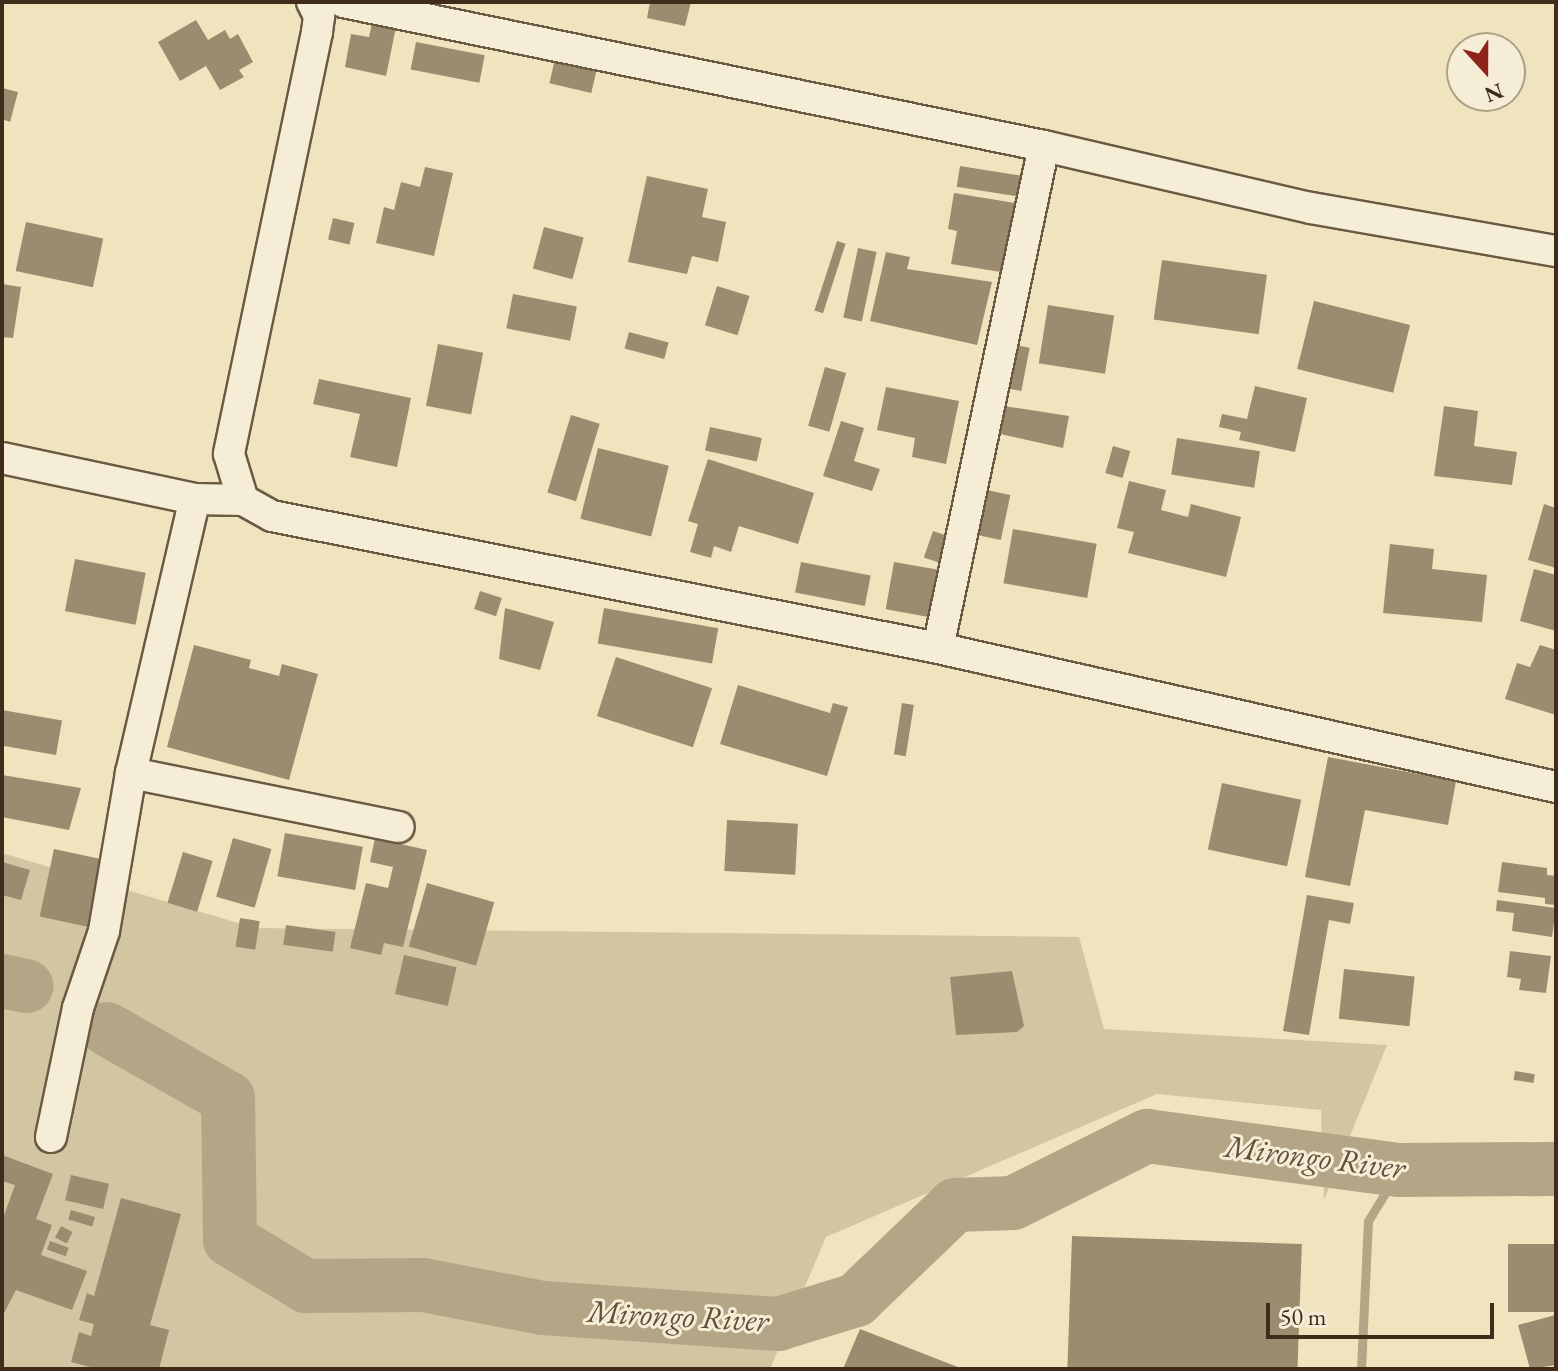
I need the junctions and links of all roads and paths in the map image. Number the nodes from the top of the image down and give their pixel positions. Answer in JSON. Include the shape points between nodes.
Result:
{"nodes":[{"id":1,"x":312,"y":2,"type":"edge"},
{"id":2,"x":343,"y":2,"type":"edge"},
{"id":3,"x":1044,"y":146,"type":"junction"},
{"id":4,"x":1556,"y":251,"type":"edge"},
{"id":5,"x":2,"y":458,"type":"edge"},
{"id":6,"x":195,"y":499,"type":"junction"},
{"id":7,"x":243,"y":500,"type":"junction"},
{"id":8,"x":938,"y":648,"type":"junction"},
{"id":9,"x":131,"y":773,"type":"junction"},
{"id":10,"x":1556,"y":787,"type":"edge"},
{"id":11,"x":399,"y":827,"type":"dead end"},
{"id":12,"x":51,"y":1137,"type":"dead end"}],
"edges":[{"from":1,"to":7,"type":"street","via":[[319,16],[317,32],[229,454]]},
{"from":2,"to":3,"type":"street"},
{"from":3,"to":4,"type":"street","via":[[1311,208]]},
{"from":3,"to":8,"type":"street"},
{"from":5,"to":6,"type":"street"},
{"from":6,"to":7,"type":"street"},
{"from":6,"to":9,"type":"street"},
{"from":7,"to":8,"type":"street","via":[[272,516]]},
{"from":8,"to":10,"type":"street"},
{"from":9,"to":11,"type":"street"},
{"from":9,"to":12,"type":"street","via":[[104,931],[78,1008]]}]}
